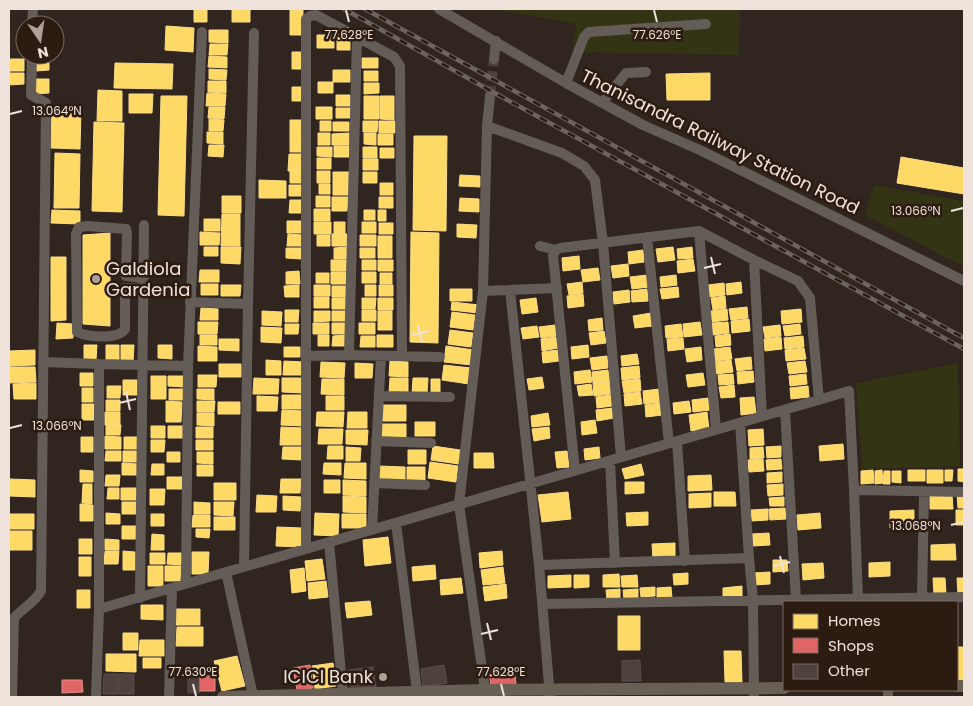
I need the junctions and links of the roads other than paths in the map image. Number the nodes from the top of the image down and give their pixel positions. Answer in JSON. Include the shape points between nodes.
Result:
{"nodes":[{"id":1,"x":439,"y":9,"type":"edge"},
{"id":2,"x":706,"y":24,"type":"dead end"},
{"id":3,"x":202,"y":32,"type":"dead end"},
{"id":4,"x":254,"y":34,"type":"dead end"},
{"id":5,"x":357,"y":37,"type":"junction"},
{"id":6,"x":496,"y":41,"type":"junction"},
{"id":7,"x":494,"y":60,"type":"tunnel mouth"},
{"id":8,"x":32,"y":65,"type":"edge"},
{"id":9,"x":646,"y":72,"type":"dead end"},
{"id":10,"x":566,"y":83,"type":"junction"},
{"id":11,"x":490,"y":96,"type":"tunnel mouth"},
{"id":12,"x":602,"y":103,"type":"junction"},
{"id":13,"x":487,"y":126,"type":"junction"},
{"id":14,"x":144,"y":225,"type":"dead end"},
{"id":15,"x":699,"y":231,"type":"junction"},
{"id":16,"x":648,"y":237,"type":"junction"},
{"id":17,"x":603,"y":242,"type":"junction"},
{"id":18,"x":540,"y":246,"type":"dead end"},
{"id":19,"x":556,"y":250,"type":"junction"},
{"id":20,"x":754,"y":260,"type":"junction"},
{"id":21,"x":964,"y":281,"type":"edge"},
{"id":22,"x":143,"y":283,"type":"junction"},
{"id":23,"x":557,"y":288,"type":"junction"},
{"id":24,"x":510,"y":290,"type":"junction"},
{"id":25,"x":484,"y":291,"type":"junction"},
{"id":26,"x":190,"y":302,"type":"junction"},
{"id":27,"x":248,"y":304,"type":"junction"},
{"id":28,"x":350,"y":355,"type":"junction"},
{"id":29,"x":307,"y":356,"type":"junction"},
{"id":30,"x":381,"y":356,"type":"junction"},
{"id":31,"x":402,"y":356,"type":"junction"},
{"id":32,"x":440,"y":358,"type":"dead end"},
{"id":33,"x":43,"y":362,"type":"junction"},
{"id":34,"x":100,"y":364,"type":"junction"},
{"id":35,"x":141,"y":364,"type":"junction"},
{"id":36,"x":188,"y":366,"type":"junction"},
{"id":37,"x":379,"y":396,"type":"junction"},
{"id":38,"x":450,"y":397,"type":"dead end"},
{"id":39,"x":819,"y":400,"type":"junction"},
{"id":40,"x":785,"y":410,"type":"junction"},
{"id":41,"x":762,"y":416,"type":"junction"},
{"id":42,"x":740,"y":423,"type":"junction"},
{"id":43,"x":716,"y":430,"type":"junction"},
{"id":44,"x":376,"y":441,"type":"junction"},
{"id":45,"x":673,"y":442,"type":"junction"},
{"id":46,"x":431,"y":443,"type":"dead end"},
{"id":47,"x":620,"y":458,"type":"junction"},
{"id":48,"x":610,"y":460,"type":"junction"},
{"id":49,"x":575,"y":471,"type":"junction"},
{"id":50,"x":374,"y":483,"type":"junction"},
{"id":51,"x":530,"y":484,"type":"junction"},
{"id":52,"x":425,"y":485,"type":"dead end"},
{"id":53,"x":854,"y":490,"type":"junction"},
{"id":54,"x":924,"y":492,"type":"junction"},
{"id":55,"x":964,"y":492,"type":"edge"},
{"id":56,"x":459,"y":504,"type":"junction"},
{"id":57,"x":396,"y":523,"type":"junction"},
{"id":58,"x":372,"y":530,"type":"junction"},
{"id":59,"x":328,"y":542,"type":"junction"},
{"id":60,"x":306,"y":549,"type":"junction"},
{"id":61,"x":749,"y":558,"type":"junction"},
{"id":62,"x":685,"y":561,"type":"junction"},
{"id":63,"x":615,"y":563,"type":"junction"},
{"id":64,"x":540,"y":565,"type":"junction"},
{"id":65,"x":244,"y":567,"type":"junction"},
{"id":66,"x":226,"y":572,"type":"junction"},
{"id":67,"x":186,"y":584,"type":"junction"},
{"id":68,"x":172,"y":588,"type":"junction"},
{"id":69,"x":922,"y":597,"type":"junction"},
{"id":70,"x":964,"y":597,"type":"edge"},
{"id":71,"x":140,"y":598,"type":"junction"},
{"id":72,"x":858,"y":599,"type":"junction"},
{"id":73,"x":753,"y":600,"type":"junction"},
{"id":74,"x":796,"y":600,"type":"junction"},
{"id":75,"x":543,"y":604,"type":"junction"},
{"id":76,"x":99,"y":610,"type":"junction"},
{"id":77,"x":783,"y":688,"type":"edge"},
{"id":78,"x":485,"y":690,"type":"junction"},
{"id":79,"x":417,"y":692,"type":"junction"},
{"id":80,"x":754,"y":693,"type":"edge"},
{"id":81,"x":550,"y":694,"type":"edge"},
{"id":82,"x":343,"y":695,"type":"junction"},
{"id":83,"x":253,"y":696,"type":"edge"},
{"id":84,"x":12,"y":697,"type":"edge"},
{"id":85,"x":96,"y":697,"type":"edge"},
{"id":86,"x":169,"y":697,"type":"edge"},
{"id":87,"x":223,"y":697,"type":"edge"}],
"edges":[{"from":1,"to":6,"type":"street","name":"Thanisandra Railway Station Road"},
{"from":2,"to":10,"type":"street","via":[[589,32],[584,36]]},
{"from":3,"to":26,"type":"street"},
{"from":4,"to":27,"type":"street"},
{"from":5,"to":28,"type":"street"},
{"from":5,"to":29,"type":"street","via":[[316,15],[306,19]]},
{"from":5,"to":31,"type":"street","via":[[394,57],[400,66]]},
{"from":6,"to":7,"type":"street"},
{"from":6,"to":10,"type":"street","name":"Thanisandra Railway Station Road"},
{"from":8,"to":33,"type":"street","via":[[31,95],[46,103]]},
{"from":9,"to":12,"type":"street","via":[[626,73]]},
{"from":10,"to":12,"type":"street","name":"Thanisandra Railway Station Road"},
{"from":11,"to":13,"type":"street"},
{"from":12,"to":21,"type":"street","name":"Thanisandra Railway Station Road"},
{"from":13,"to":17,"type":"street","via":[[562,153],[584,166],[595,180]]},
{"from":13,"to":25,"type":"street"},
{"from":14,"to":22,"type":"street"},
{"from":15,"to":16,"type":"street"},
{"from":15,"to":20,"type":"street"},
{"from":15,"to":43,"type":"street"},
{"from":16,"to":17,"type":"street"},
{"from":16,"to":45,"type":"street"},
{"from":17,"to":19,"type":"street"},
{"from":17,"to":47,"type":"street"},
{"from":18,"to":19,"type":"street"},
{"from":19,"to":23,"type":"street","via":[[553,255]]},
{"from":20,"to":39,"type":"street","via":[[798,281],[810,298]]},
{"from":20,"to":41,"type":"street"},
{"from":22,"to":22,"type":"street","via":[[125,288],[123,334],[106,336],[77,332],[76,234],[79,227],[126,229],[126,276]]},
{"from":22,"to":35,"type":"street"},
{"from":23,"to":24,"type":"street"},
{"from":23,"to":49,"type":"street"},
{"from":24,"to":25,"type":"street"},
{"from":24,"to":51,"type":"street"},
{"from":25,"to":56,"type":"street"},
{"from":26,"to":27,"type":"street"},
{"from":26,"to":36,"type":"street"},
{"from":27,"to":65,"type":"street"},
{"from":28,"to":29,"type":"street"},
{"from":28,"to":30,"type":"street"},
{"from":29,"to":60,"type":"street"},
{"from":30,"to":31,"type":"street"},
{"from":30,"to":37,"type":"street"},
{"from":31,"to":32,"type":"street"},
{"from":33,"to":34,"type":"street"},
{"from":33,"to":84,"type":"street","via":[[41,591],[14,618]]},
{"from":34,"to":35,"type":"street"},
{"from":34,"to":76,"type":"street"},
{"from":35,"to":36,"type":"street"},
{"from":35,"to":71,"type":"street"},
{"from":36,"to":67,"type":"street"},
{"from":37,"to":38,"type":"street"},
{"from":37,"to":44,"type":"street"},
{"from":39,"to":40,"type":"street"},
{"from":39,"to":53,"type":"street","via":[[849,391]]},
{"from":40,"to":41,"type":"street"},
{"from":40,"to":74,"type":"street"},
{"from":41,"to":42,"type":"street"},
{"from":42,"to":43,"type":"street"},
{"from":42,"to":61,"type":"street"},
{"from":43,"to":45,"type":"street"},
{"from":44,"to":46,"type":"street"},
{"from":44,"to":50,"type":"street"},
{"from":45,"to":47,"type":"street"},
{"from":45,"to":62,"type":"street"},
{"from":47,"to":48,"type":"street"},
{"from":48,"to":49,"type":"street"},
{"from":48,"to":63,"type":"street"},
{"from":49,"to":51,"type":"street"},
{"from":50,"to":52,"type":"street"},
{"from":50,"to":58,"type":"street"},
{"from":51,"to":56,"type":"street"},
{"from":51,"to":64,"type":"street"},
{"from":53,"to":54,"type":"street"},
{"from":53,"to":72,"type":"street"},
{"from":54,"to":55,"type":"street"},
{"from":54,"to":69,"type":"street"},
{"from":56,"to":57,"type":"street"},
{"from":56,"to":78,"type":"street"},
{"from":57,"to":58,"type":"street"},
{"from":57,"to":79,"type":"street"},
{"from":58,"to":59,"type":"street"},
{"from":59,"to":60,"type":"street"},
{"from":59,"to":82,"type":"street"},
{"from":60,"to":65,"type":"street"},
{"from":61,"to":62,"type":"street"},
{"from":61,"to":73,"type":"street"},
{"from":62,"to":63,"type":"street"},
{"from":63,"to":64,"type":"street"},
{"from":64,"to":75,"type":"street"},
{"from":65,"to":66,"type":"street"},
{"from":66,"to":67,"type":"street"},
{"from":66,"to":83,"type":"street"},
{"from":67,"to":68,"type":"street"},
{"from":68,"to":71,"type":"street"},
{"from":68,"to":86,"type":"street"},
{"from":69,"to":70,"type":"street"},
{"from":69,"to":72,"type":"street"},
{"from":71,"to":76,"type":"street"},
{"from":72,"to":74,"type":"street"},
{"from":73,"to":74,"type":"street"},
{"from":73,"to":75,"type":"street"},
{"from":73,"to":80,"type":"street"},
{"from":75,"to":81,"type":"street"},
{"from":76,"to":85,"type":"street"},
{"from":77,"to":80,"type":"main road"},
{"from":78,"to":79,"type":"main road"},
{"from":78,"to":81,"type":"main road"},
{"from":79,"to":82,"type":"main road"},
{"from":80,"to":81,"type":"main road"},
{"from":82,"to":83,"type":"main road"},
{"from":83,"to":87,"type":"main road"}]}
